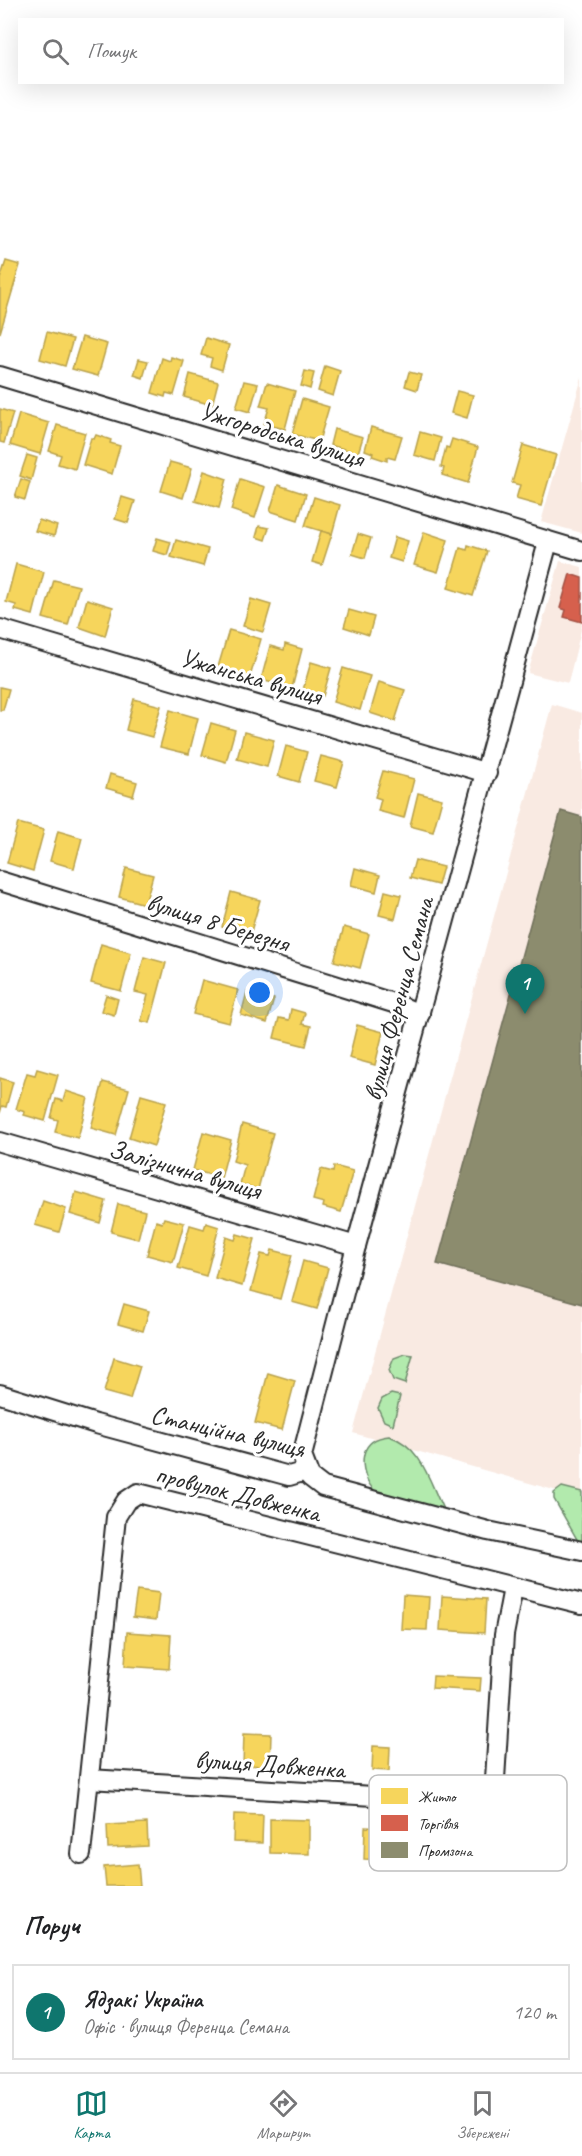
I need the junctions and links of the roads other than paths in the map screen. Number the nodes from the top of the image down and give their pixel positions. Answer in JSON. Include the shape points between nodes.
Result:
{"nodes":[{"id":1,"x":0,"y":376,"type":"edge"},
{"id":2,"x":548,"y":542,"type":"junction"},
{"id":3,"x":582,"y":551,"type":"edge"},
{"id":4,"x":0,"y":629,"type":"edge"},
{"id":5,"x":487,"y":773,"type":"junction"},
{"id":6,"x":0,"y":881,"type":"edge"},
{"id":7,"x":420,"y":1014,"type":"junction"},
{"id":8,"x":0,"y":1142,"type":"edge"},
{"id":9,"x":356,"y":1246,"type":"junction"},
{"id":10,"x":0,"y":1394,"type":"edge"},
{"id":11,"x":306,"y":1471,"type":"junction"},
{"id":12,"x":582,"y":1551,"type":"edge"},
{"id":13,"x":513,"y":1588,"type":"junction"},
{"id":14,"x":582,"y":1604,"type":"edge"},
{"id":15,"x":495,"y":1775,"type":"edge"},
{"id":16,"x":89,"y":1779,"type":"junction"},
{"id":17,"x":369,"y":1796,"type":"edge"},
{"id":18,"x":81,"y":1854,"type":"dead end"}],
"edges":[{"from":1,"to":2,"type":"street","name":"Ужгородська вулиця"},
{"from":2,"to":3,"type":"street","name":"Ужгородська вулиця"},
{"from":2,"to":5,"type":"street","name":"вулиця Ференца Семана"},
{"from":4,"to":5,"type":"street","name":"Ужанська вулиця"},
{"from":5,"to":7,"type":"street","name":"вулиця Ференца Семана"},
{"from":6,"to":7,"type":"street","name":"вулиця 8 Березня"},
{"from":7,"to":9,"type":"street","name":"вулиця Ференца Семана"},
{"from":8,"to":9,"type":"street","name":"Залізнична вулиця"},
{"from":9,"to":11,"type":"street","name":"вулиця Ференца Семана","via":[[303,1445]]},
{"from":10,"to":11,"type":"street","name":"Станційна вулиця","via":[[267,1471],[289,1476]]},
{"from":11,"to":12,"type":"street","name":"Станційна вулиця","via":[[315,1483],[347,1495]]},
{"from":13,"to":14,"type":"street","name":"провулок Довженка"},
{"from":13,"to":15,"type":"street","name":"вулиця Довженка","via":[[504,1635]]},
{"from":13,"to":16,"type":"street","name":"провулок Довженка","via":[[138,1493],[126,1501],[116,1517]]},
{"from":16,"to":17,"type":"street","name":"вулиця Довженка"},
{"from":16,"to":18,"type":"street","name":"провулок Довженка"}]}
